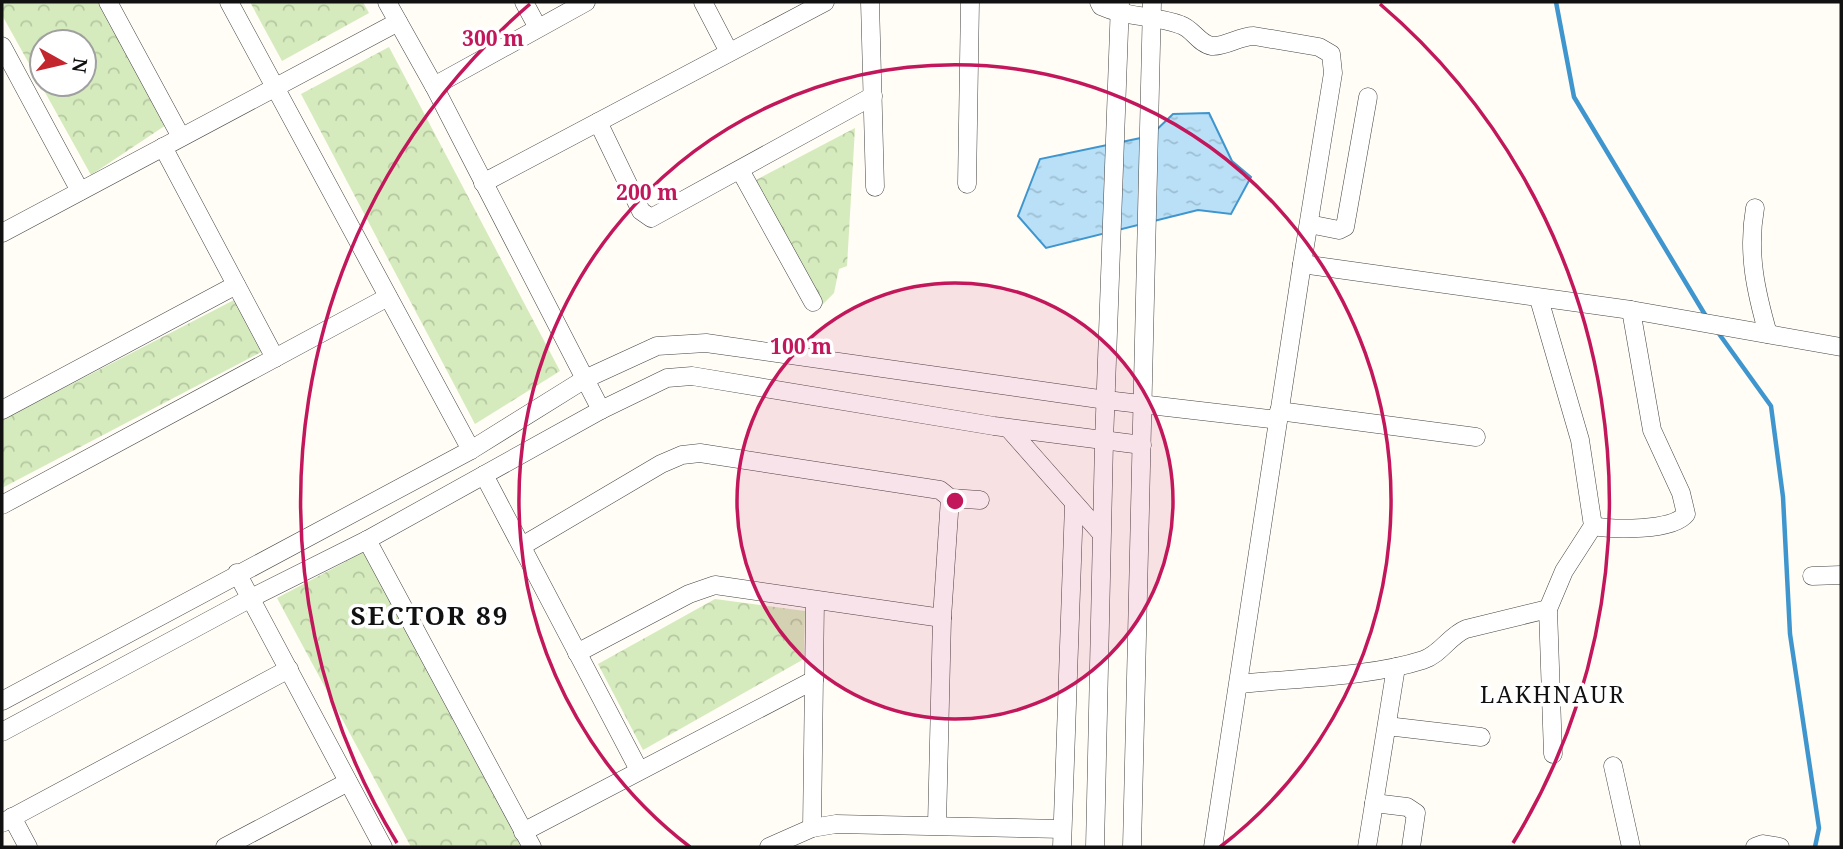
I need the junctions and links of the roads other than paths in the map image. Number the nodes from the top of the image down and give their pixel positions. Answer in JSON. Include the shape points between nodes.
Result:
{"nodes":[{"id":1,"x":108,"y":2,"type":"edge"},
{"id":2,"x":229,"y":2,"type":"edge"},
{"id":3,"x":387,"y":2,"type":"edge"},
{"id":4,"x":524,"y":2,"type":"edge"},
{"id":5,"x":586,"y":2,"type":"edge"},
{"id":6,"x":703,"y":2,"type":"edge"},
{"id":7,"x":825,"y":2,"type":"edge"},
{"id":8,"x":870,"y":2,"type":"edge"},
{"id":9,"x":970,"y":2,"type":"edge"},
{"id":10,"x":1099,"y":2,"type":"edge"},
{"id":11,"x":1120,"y":8,"type":"edge"},
{"id":12,"x":1152,"y":10,"type":"edge"},
{"id":13,"x":398,"y":22,"type":"junction"},
{"id":14,"x":538,"y":27,"type":"junction"},
{"id":15,"x":2,"y":46,"type":"edge"},
{"id":16,"x":729,"y":52,"type":"junction"},
{"id":17,"x":434,"y":86,"type":"junction"},
{"id":18,"x":275,"y":87,"type":"junction"},
{"id":19,"x":873,"y":96,"type":"junction"},
{"id":20,"x":1368,"y":97,"type":"dead end"},
{"id":21,"x":598,"y":122,"type":"junction"},
{"id":22,"x":181,"y":137,"type":"junction"},
{"id":23,"x":163,"y":147,"type":"junction"},
{"id":24,"x":740,"y":170,"type":"junction"},
{"id":25,"x":483,"y":183,"type":"junction"},
{"id":26,"x":967,"y":184,"type":"dead end"},
{"id":27,"x":875,"y":187,"type":"dead end"},
{"id":28,"x":80,"y":191,"type":"junction"},
{"id":29,"x":1755,"y":208,"type":"dead end"},
{"id":30,"x":1309,"y":224,"type":"junction"},
{"id":31,"x":2,"y":233,"type":"edge"},
{"id":32,"x":1302,"y":264,"type":"junction"},
{"id":33,"x":236,"y":285,"type":"junction"},
{"id":34,"x":388,"y":297,"type":"junction"},
{"id":35,"x":1539,"y":299,"type":"junction"},
{"id":36,"x":813,"y":302,"type":"dead end"},
{"id":37,"x":1631,"y":310,"type":"junction"},
{"id":38,"x":1768,"y":334,"type":"junction"},
{"id":39,"x":1841,"y":347,"type":"edge"},
{"id":40,"x":275,"y":358,"type":"junction"},
{"id":41,"x":585,"y":379,"type":"junction"},
{"id":42,"x":1106,"y":400,"type":"junction"},
{"id":43,"x":1143,"y":404,"type":"junction"},
{"id":44,"x":2,"y":410,"type":"edge"},
{"id":45,"x":601,"y":410,"type":"junction"},
{"id":46,"x":1279,"y":415,"type":"junction"},
{"id":47,"x":1009,"y":429,"type":"junction"},
{"id":48,"x":1476,"y":437,"type":"dead end"},
{"id":49,"x":1104,"y":442,"type":"junction"},
{"id":50,"x":1143,"y":445,"type":"junction"},
{"id":51,"x":471,"y":450,"type":"junction"},
{"id":52,"x":484,"y":475,"type":"junction"},
{"id":53,"x":950,"y":498,"type":"junction"},
{"id":54,"x":980,"y":500,"type":"dead end"},
{"id":55,"x":1074,"y":504,"type":"junction"},
{"id":56,"x":2,"y":505,"type":"edge"},
{"id":57,"x":1593,"y":527,"type":"junction"},
{"id":58,"x":1101,"y":533,"type":"junction"},
{"id":59,"x":367,"y":540,"type":"junction"},
{"id":60,"x":522,"y":546,"type":"junction"},
{"id":61,"x":237,"y":573,"type":"junction"},
{"id":62,"x":1841,"y":575,"type":"edge"},
{"id":63,"x":1812,"y":576,"type":"dead end"},
{"id":64,"x":251,"y":598,"type":"junction"},
{"id":65,"x":816,"y":601,"type":"junction"},
{"id":66,"x":1548,"y":609,"type":"junction"},
{"id":67,"x":942,"y":618,"type":"junction"},
{"id":68,"x":577,"y":653,"type":"junction"},
{"id":69,"x":1396,"y":667,"type":"junction"},
{"id":70,"x":289,"y":669,"type":"junction"},
{"id":71,"x":814,"y":680,"type":"junction"},
{"id":72,"x":1240,"y":684,"type":"junction"},
{"id":73,"x":1068,"y":688,"type":"junction"},
{"id":74,"x":1098,"y":694,"type":"junction"},
{"id":75,"x":2,"y":701,"type":"edge"},
{"id":76,"x":1387,"y":726,"type":"junction"},
{"id":77,"x":2,"y":732,"type":"edge"},
{"id":78,"x":1481,"y":737,"type":"dead end"},
{"id":79,"x":1553,"y":754,"type":"dead end"},
{"id":80,"x":1613,"y":766,"type":"dead end"},
{"id":81,"x":639,"y":770,"type":"junction"},
{"id":82,"x":348,"y":782,"type":"junction"},
{"id":83,"x":1374,"y":803,"type":"junction"},
{"id":84,"x":7,"y":820,"type":"edge"},
{"id":85,"x":937,"y":824,"type":"junction"},
{"id":86,"x":812,"y":828,"type":"junction"},
{"id":87,"x":1062,"y":829,"type":"junction"},
{"id":88,"x":528,"y":839,"type":"edge"},
{"id":89,"x":28,"y":847,"type":"edge"},
{"id":90,"x":225,"y":847,"type":"edge"},
{"id":91,"x":383,"y":847,"type":"edge"},
{"id":92,"x":769,"y":847,"type":"edge"},
{"id":93,"x":1062,"y":847,"type":"edge"},
{"id":94,"x":1095,"y":847,"type":"edge"},
{"id":95,"x":1132,"y":847,"type":"edge"},
{"id":96,"x":1213,"y":847,"type":"edge"},
{"id":97,"x":1367,"y":847,"type":"edge"},
{"id":98,"x":1412,"y":847,"type":"edge"},
{"id":99,"x":1631,"y":847,"type":"edge"},
{"id":100,"x":1755,"y":847,"type":"edge"},
{"id":101,"x":1780,"y":847,"type":"edge"}],
"edges":[{"from":1,"to":22,"type":"street"},
{"from":2,"to":18,"type":"street"},
{"from":3,"to":13,"type":"street"},
{"from":4,"to":14,"type":"street"},
{"from":5,"to":14,"type":"street"},
{"from":6,"to":16,"type":"street"},
{"from":7,"to":16,"type":"street"},
{"from":8,"to":19,"type":"street"},
{"from":9,"to":26,"type":"street"},
{"from":10,"to":11,"type":"street"},
{"from":11,"to":12,"type":"street"},
{"from":11,"to":42,"type":"street"},
{"from":12,"to":30,"type":"street","via":[[1207,45],[1254,36],[1319,47],[1331,54],[1334,73]]},
{"from":12,"to":43,"type":"street"},
{"from":13,"to":17,"type":"street"},
{"from":13,"to":18,"type":"street"},
{"from":14,"to":17,"type":"street"},
{"from":15,"to":28,"type":"street"},
{"from":16,"to":21,"type":"street"},
{"from":17,"to":25,"type":"street"},
{"from":18,"to":22,"type":"street"},
{"from":18,"to":34,"type":"street"},
{"from":19,"to":24,"type":"street"},
{"from":19,"to":27,"type":"street"},
{"from":20,"to":30,"type":"street","via":[[1345,227]]},
{"from":21,"to":24,"type":"street","via":[[646,216],[657,216]]},
{"from":21,"to":25,"type":"street"},
{"from":22,"to":23,"type":"street"},
{"from":23,"to":28,"type":"street"},
{"from":23,"to":33,"type":"street"},
{"from":24,"to":36,"type":"street"},
{"from":25,"to":41,"type":"street"},
{"from":28,"to":31,"type":"street"},
{"from":29,"to":38,"type":"street","via":[[1753,273]]},
{"from":30,"to":32,"type":"street"},
{"from":32,"to":35,"type":"street"},
{"from":32,"to":46,"type":"street"},
{"from":33,"to":40,"type":"street"},
{"from":33,"to":44,"type":"street"},
{"from":34,"to":40,"type":"street"},
{"from":34,"to":51,"type":"street"},
{"from":35,"to":37,"type":"street"},
{"from":35,"to":57,"type":"street","via":[[1580,440]]},
{"from":37,"to":38,"type":"street"},
{"from":37,"to":57,"type":"street","via":[[1653,430],[1686,514],[1681,520],[1638,528]]},
{"from":38,"to":39,"type":"street"},
{"from":40,"to":56,"type":"street"},
{"from":41,"to":42,"type":"street","via":[[657,346],[680,342]]},
{"from":41,"to":45,"type":"street"},
{"from":41,"to":51,"type":"street"},
{"from":42,"to":43,"type":"street"},
{"from":42,"to":49,"type":"street"},
{"from":43,"to":46,"type":"street"},
{"from":43,"to":50,"type":"street"},
{"from":45,"to":47,"type":"street","via":[[667,378],[692,376]]},
{"from":45,"to":52,"type":"street"},
{"from":46,"to":48,"type":"street"},
{"from":46,"to":72,"type":"street"},
{"from":47,"to":49,"type":"street"},
{"from":47,"to":55,"type":"street"},
{"from":49,"to":50,"type":"street"},
{"from":49,"to":58,"type":"street"},
{"from":50,"to":95,"type":"street"},
{"from":51,"to":61,"type":"street"},
{"from":52,"to":59,"type":"street"},
{"from":52,"to":60,"type":"street"},
{"from":53,"to":54,"type":"street"},
{"from":53,"to":60,"type":"street","via":[[940,490],[700,453],[682,455]]},
{"from":53,"to":67,"type":"street"},
{"from":55,"to":58,"type":"street"},
{"from":55,"to":73,"type":"street"},
{"from":57,"to":66,"type":"street","via":[[1564,571]]},
{"from":58,"to":74,"type":"street"},
{"from":59,"to":64,"type":"street"},
{"from":59,"to":88,"type":"street"},
{"from":60,"to":68,"type":"street"},
{"from":61,"to":64,"type":"street"},
{"from":61,"to":75,"type":"street"},
{"from":62,"to":63,"type":"street"},
{"from":64,"to":70,"type":"street"},
{"from":64,"to":77,"type":"street"},
{"from":65,"to":67,"type":"street"},
{"from":65,"to":68,"type":"street","via":[[715,585]]},
{"from":65,"to":71,"type":"street"},
{"from":66,"to":69,"type":"street","via":[[1466,629],[1434,654]]},
{"from":66,"to":79,"type":"street"},
{"from":67,"to":85,"type":"street"},
{"from":68,"to":81,"type":"street"},
{"from":69,"to":72,"type":"street"},
{"from":69,"to":76,"type":"street"},
{"from":70,"to":82,"type":"street"},
{"from":70,"to":84,"type":"street"},
{"from":71,"to":81,"type":"street"},
{"from":71,"to":86,"type":"street"},
{"from":72,"to":96,"type":"street"},
{"from":73,"to":74,"type":"street"},
{"from":73,"to":87,"type":"street"},
{"from":74,"to":94,"type":"street"},
{"from":76,"to":78,"type":"street"},
{"from":76,"to":83,"type":"street"},
{"from":80,"to":99,"type":"street"},
{"from":81,"to":88,"type":"street"},
{"from":82,"to":90,"type":"street"},
{"from":82,"to":91,"type":"street"},
{"from":83,"to":97,"type":"street"},
{"from":83,"to":98,"type":"street","via":[[1407,807],[1416,813]]},
{"from":84,"to":89,"type":"street"},
{"from":85,"to":86,"type":"street"},
{"from":85,"to":87,"type":"street"},
{"from":86,"to":92,"type":"street"},
{"from":87,"to":93,"type":"street"},
{"from":100,"to":101,"type":"street"}]}
